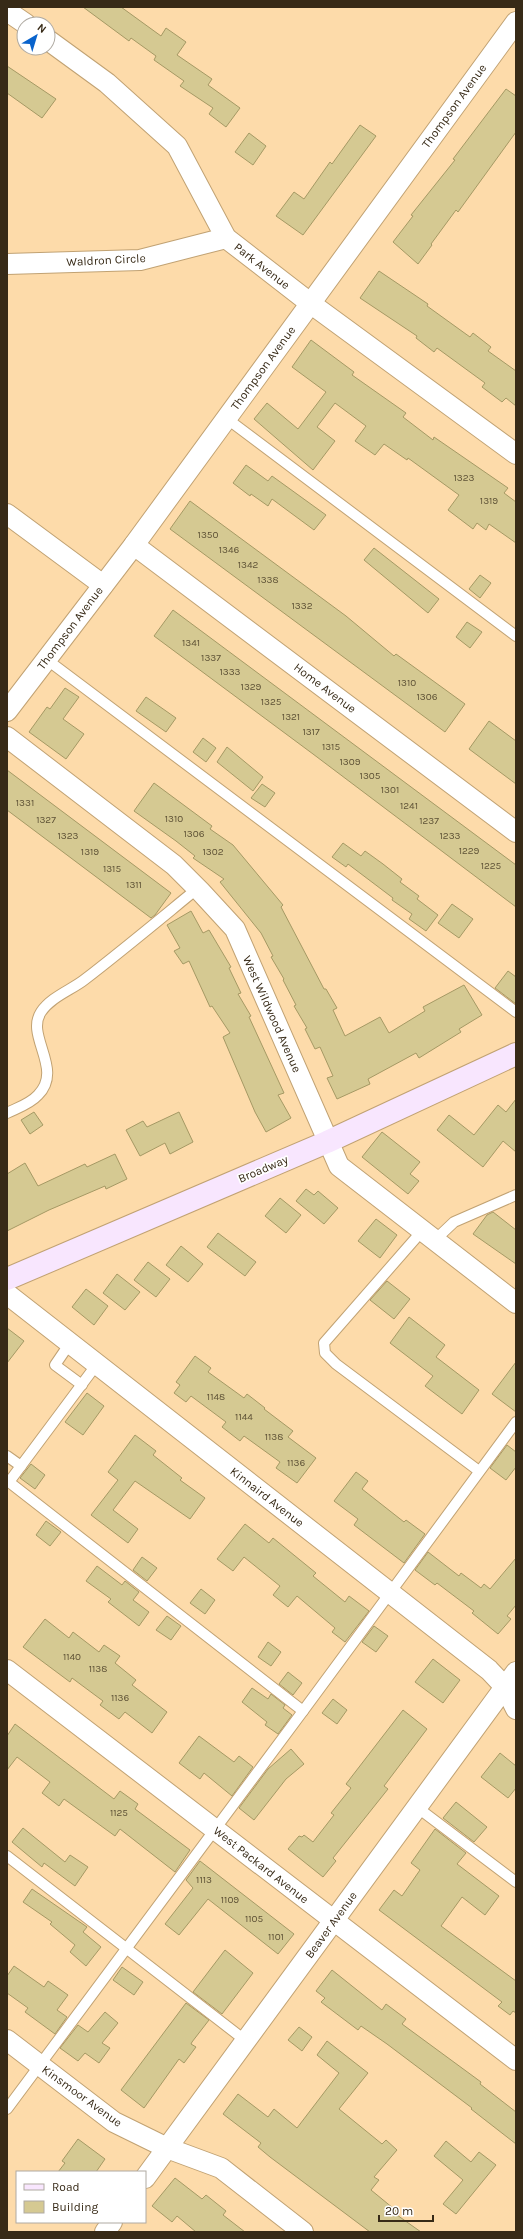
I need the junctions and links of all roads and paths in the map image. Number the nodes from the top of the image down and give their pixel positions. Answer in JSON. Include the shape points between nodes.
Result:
{"nodes":[{"id":1,"x":7,"y":10,"type":"edge"},
{"id":2,"x":16,"y":17,"type":"edge"},
{"id":3,"x":516,"y":22,"type":"edge"},
{"id":4,"x":56,"y":46,"type":"edge"},
{"id":5,"x":226,"y":238,"type":"junction"},
{"id":6,"x":7,"y":264,"type":"edge"},
{"id":7,"x":310,"y":303,"type":"junction"},
{"id":8,"x":226,"y":418,"type":"junction"},
{"id":9,"x":516,"y":454,"type":"edge"},
{"id":10,"x":7,"y":514,"type":"edge"},
{"id":11,"x":134,"y":545,"type":"junction"},
{"id":12,"x":103,"y":585,"type":"junction"},
{"id":13,"x":516,"y":636,"type":"edge"},
{"id":14,"x":46,"y":659,"type":"junction"},
{"id":15,"x":10,"y":702,"type":"edge"},
{"id":16,"x":7,"y":737,"type":"edge"},
{"id":17,"x":516,"y":832,"type":"edge"},
{"id":18,"x":198,"y":888,"type":"junction"},
{"id":19,"x":516,"y":1012,"type":"edge"},
{"id":20,"x":516,"y":1054,"type":"edge"},
{"id":21,"x":7,"y":1113,"type":"edge"},
{"id":22,"x":327,"y":1142,"type":"junction"},
{"id":23,"x":516,"y":1195,"type":"edge"},
{"id":24,"x":428,"y":1236,"type":"junction"},
{"id":25,"x":7,"y":1278,"type":"edge"},
{"id":26,"x":7,"y":1294,"type":"edge"},
{"id":27,"x":516,"y":1303,"type":"edge"},
{"id":28,"x":70,"y":1343,"type":"junction"},
{"id":29,"x":97,"y":1364,"type":"junction"},
{"id":30,"x":82,"y":1385,"type":"junction"},
{"id":31,"x":516,"y":1422,"type":"edge"},
{"id":32,"x":7,"y":1456,"type":"edge"},
{"id":33,"x":21,"y":1466,"type":"junction"},
{"id":34,"x":479,"y":1471,"type":"junction"},
{"id":35,"x":8,"y":1481,"type":"edge"},
{"id":36,"x":391,"y":1593,"type":"junction"},
{"id":37,"x":7,"y":1670,"type":"edge"},
{"id":38,"x":511,"y":1680,"type":"edge"},
{"id":39,"x":516,"y":1709,"type":"edge"},
{"id":40,"x":303,"y":1711,"type":"junction"},
{"id":41,"x":418,"y":1808,"type":"junction"},
{"id":42,"x":215,"y":1830,"type":"junction"},
{"id":43,"x":7,"y":1856,"type":"edge"},
{"id":44,"x":516,"y":1882,"type":"edge"},
{"id":45,"x":334,"y":1921,"type":"junction"},
{"id":46,"x":125,"y":1948,"type":"junction"},
{"id":47,"x":7,"y":2040,"type":"edge"},
{"id":48,"x":246,"y":2041,"type":"junction"},
{"id":49,"x":516,"y":2060,"type":"edge"},
{"id":50,"x":39,"y":2065,"type":"junction"},
{"id":51,"x":7,"y":2109,"type":"edge"},
{"id":52,"x":166,"y":2148,"type":"junction"},
{"id":53,"x":146,"y":2177,"type":"edge"},
{"id":54,"x":111,"y":2223,"type":"edge"},
{"id":55,"x":105,"y":2232,"type":"edge"},
{"id":56,"x":303,"y":2232,"type":"edge"}],
"edges":[{"from":1,"to":2,"type":"street"},
{"from":3,"to":7,"type":"street","name":"Thompson Avenue"},
{"from":4,"to":5,"type":"street","name":"Park Avenue","via":[[107,83],[177,146]]},
{"from":5,"to":6,"type":"street","name":"Waldron Circle","via":[[140,260]]},
{"from":5,"to":7,"type":"street","name":"Park Avenue"},
{"from":7,"to":8,"type":"street","name":"Thompson Avenue"},
{"from":7,"to":9,"type":"street","name":"Park Avenue"},
{"from":8,"to":11,"type":"street","name":"Thompson Avenue"},
{"from":8,"to":13,"type":"lane"},
{"from":10,"to":12,"type":"street"},
{"from":11,"to":12,"type":"street","name":"Thompson Avenue"},
{"from":11,"to":17,"type":"street","name":"Home Avenue"},
{"from":12,"to":14,"type":"street","name":"Thompson Avenue"},
{"from":14,"to":15,"type":"street","name":"Thompson Avenue"},
{"from":14,"to":19,"type":"lane"},
{"from":16,"to":18,"type":"street","name":"West Wildwood Avenue","via":[[174,865]]},
{"from":18,"to":21,"type":"lane","via":[[83,981],[48,1004],[40,1013],[37,1032],[48,1067],[46,1083],[35,1098]]},
{"from":18,"to":22,"type":"street","name":"West Wildwood Avenue","via":[[235,930]]},
{"from":20,"to":22,"type":"main road","name":"Broadway"},
{"from":22,"to":24,"type":"street","name":"West Wildwood Avenue","via":[[339,1166]]},
{"from":22,"to":25,"type":"main road","name":"Broadway"},
{"from":23,"to":24,"type":"lane"},
{"from":24,"to":27,"type":"street","name":"West Wildwood Avenue"},
{"from":24,"to":34,"type":"lane","via":[[324,1343],[325,1353],[336,1364]]},
{"from":26,"to":28,"type":"street","name":"Kinnaird Avenue"},
{"from":28,"to":29,"type":"street","name":"Kinnaird Avenue"},
{"from":28,"to":30,"type":"lane","via":[[56,1365]]},
{"from":29,"to":30,"type":"lane"},
{"from":29,"to":36,"type":"street","name":"Kinnaird Avenue"},
{"from":30,"to":33,"type":"lane"},
{"from":31,"to":34,"type":"lane"},
{"from":32,"to":33,"type":"lane"},
{"from":33,"to":35,"type":"lane"},
{"from":34,"to":36,"type":"lane"},
{"from":35,"to":40,"type":"lane"},
{"from":36,"to":38,"type":"street","name":"Kinnaird Avenue","via":[[489,1670]]},
{"from":36,"to":40,"type":"lane"},
{"from":37,"to":42,"type":"street","name":"West Packard Avenue"},
{"from":38,"to":39,"type":"street","name":"Kinnaird Avenue"},
{"from":38,"to":41,"type":"street","name":"Beaver Avenue"},
{"from":40,"to":42,"type":"lane"},
{"from":41,"to":44,"type":"lane"},
{"from":41,"to":45,"type":"street","name":"Beaver Avenue"},
{"from":42,"to":45,"type":"street","name":"West Packard Avenue"},
{"from":42,"to":46,"type":"lane"},
{"from":43,"to":46,"type":"lane"},
{"from":45,"to":48,"type":"street","name":"Beaver Avenue"},
{"from":45,"to":49,"type":"street","name":"West Packard Avenue"},
{"from":46,"to":48,"type":"lane"},
{"from":46,"to":50,"type":"lane"},
{"from":47,"to":50,"type":"street","name":"Kinsmoor Avenue"},
{"from":48,"to":52,"type":"street","name":"Beaver Avenue"},
{"from":50,"to":51,"type":"lane"},
{"from":50,"to":52,"type":"street","name":"Kinsmoor Avenue","via":[[114,2122]]},
{"from":52,"to":53,"type":"street","name":"Beaver Avenue"},
{"from":52,"to":56,"type":"street","name":"Kinsmoor Avenue","via":[[221,2168]]},
{"from":54,"to":55,"type":"street"}]}
